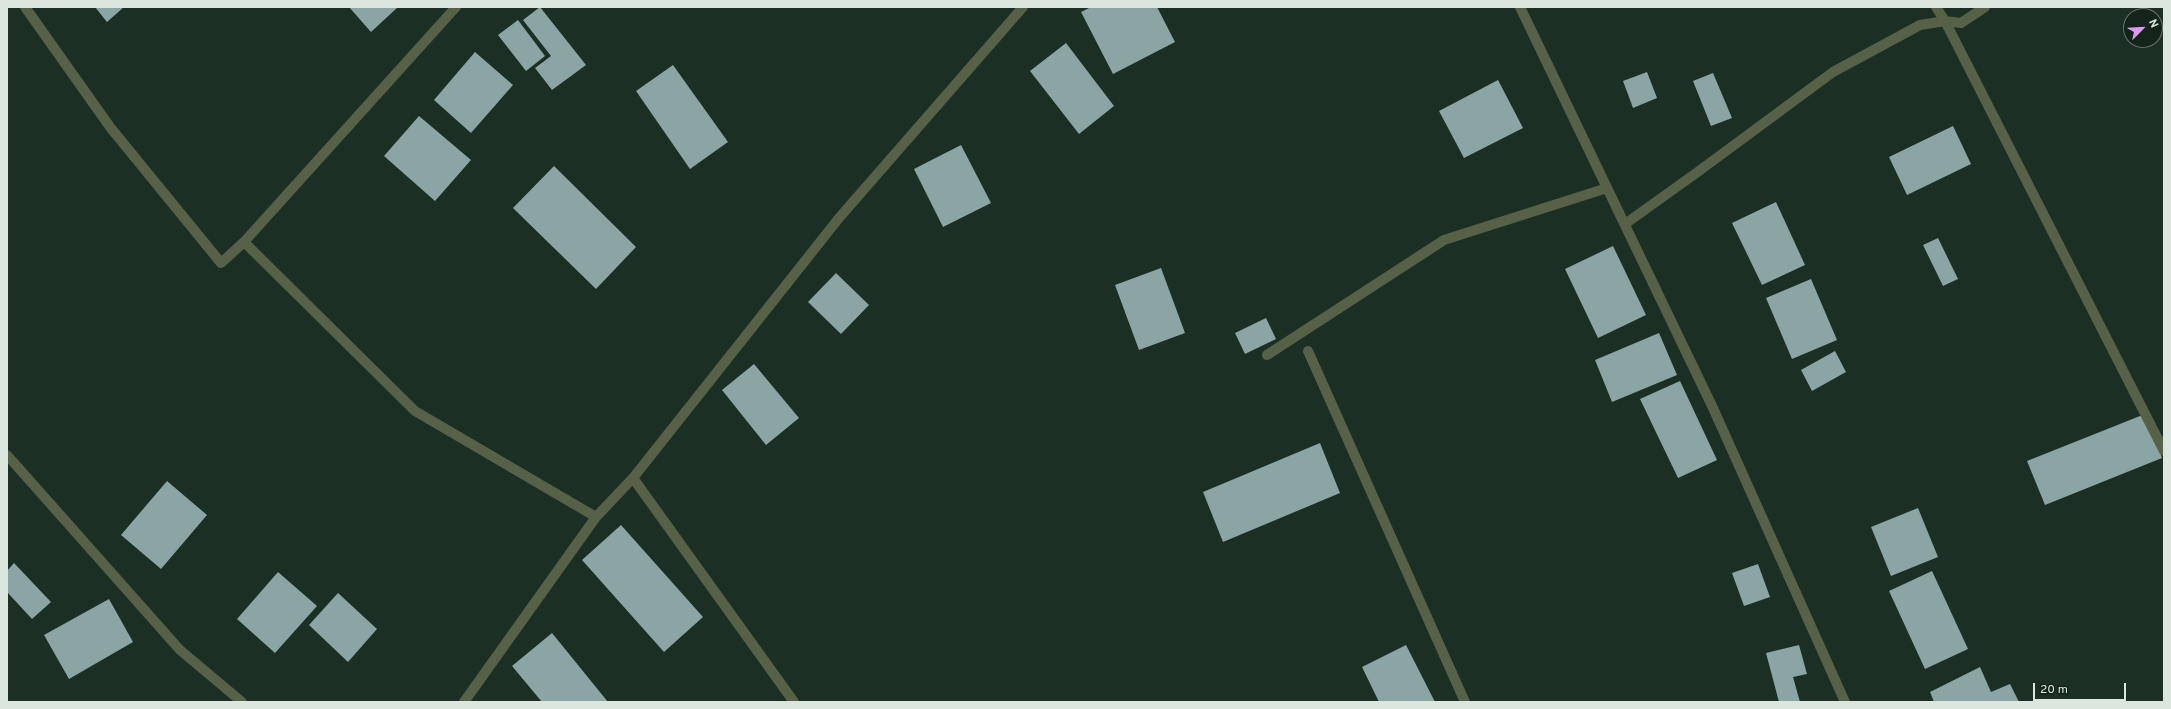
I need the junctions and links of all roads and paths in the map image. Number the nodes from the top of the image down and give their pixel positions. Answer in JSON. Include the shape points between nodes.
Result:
{"nodes":[{"id":1,"x":24,"y":7,"type":"edge"},
{"id":2,"x":456,"y":7,"type":"edge"},
{"id":3,"x":1023,"y":7,"type":"edge"},
{"id":4,"x":1520,"y":7,"type":"edge"},
{"id":5,"x":1936,"y":7,"type":"edge"},
{"id":6,"x":1985,"y":7,"type":"edge"},
{"id":7,"x":1945,"y":21,"type":"junction"},
{"id":8,"x":1607,"y":188,"type":"junction"},
{"id":9,"x":1625,"y":224,"type":"junction"},
{"id":10,"x":244,"y":242,"type":"junction"},
{"id":11,"x":1308,"y":351,"type":"dead end"},
{"id":12,"x":1267,"y":355,"type":"dead end"},
{"id":13,"x":2164,"y":451,"type":"edge"},
{"id":14,"x":7,"y":455,"type":"edge"},
{"id":15,"x":632,"y":478,"type":"junction"},
{"id":16,"x":596,"y":517,"type":"junction"},
{"id":17,"x":242,"y":702,"type":"edge"},
{"id":18,"x":464,"y":702,"type":"edge"},
{"id":19,"x":794,"y":702,"type":"edge"},
{"id":20,"x":1465,"y":702,"type":"edge"},
{"id":21,"x":1845,"y":702,"type":"edge"}],
"edges":[{"from":1,"to":10,"type":"street","via":[[110,127],[222,263]]},
{"from":2,"to":10,"type":"street"},
{"from":3,"to":15,"type":"street","via":[[839,218]]},
{"from":4,"to":8,"type":"street"},
{"from":5,"to":7,"type":"street"},
{"from":6,"to":7,"type":"street","via":[[1961,23]]},
{"from":7,"to":9,"type":"street","via":[[1920,24],[1833,72]]},
{"from":7,"to":13,"type":"street"},
{"from":8,"to":9,"type":"street"},
{"from":8,"to":12,"type":"street","via":[[1444,240]]},
{"from":9,"to":21,"type":"street","via":[[1713,408]]},
{"from":10,"to":16,"type":"street","via":[[415,411]]},
{"from":11,"to":20,"type":"street"},
{"from":14,"to":17,"type":"street","via":[[180,650]]},
{"from":15,"to":16,"type":"street"},
{"from":15,"to":19,"type":"street"},
{"from":16,"to":18,"type":"street"}]}
